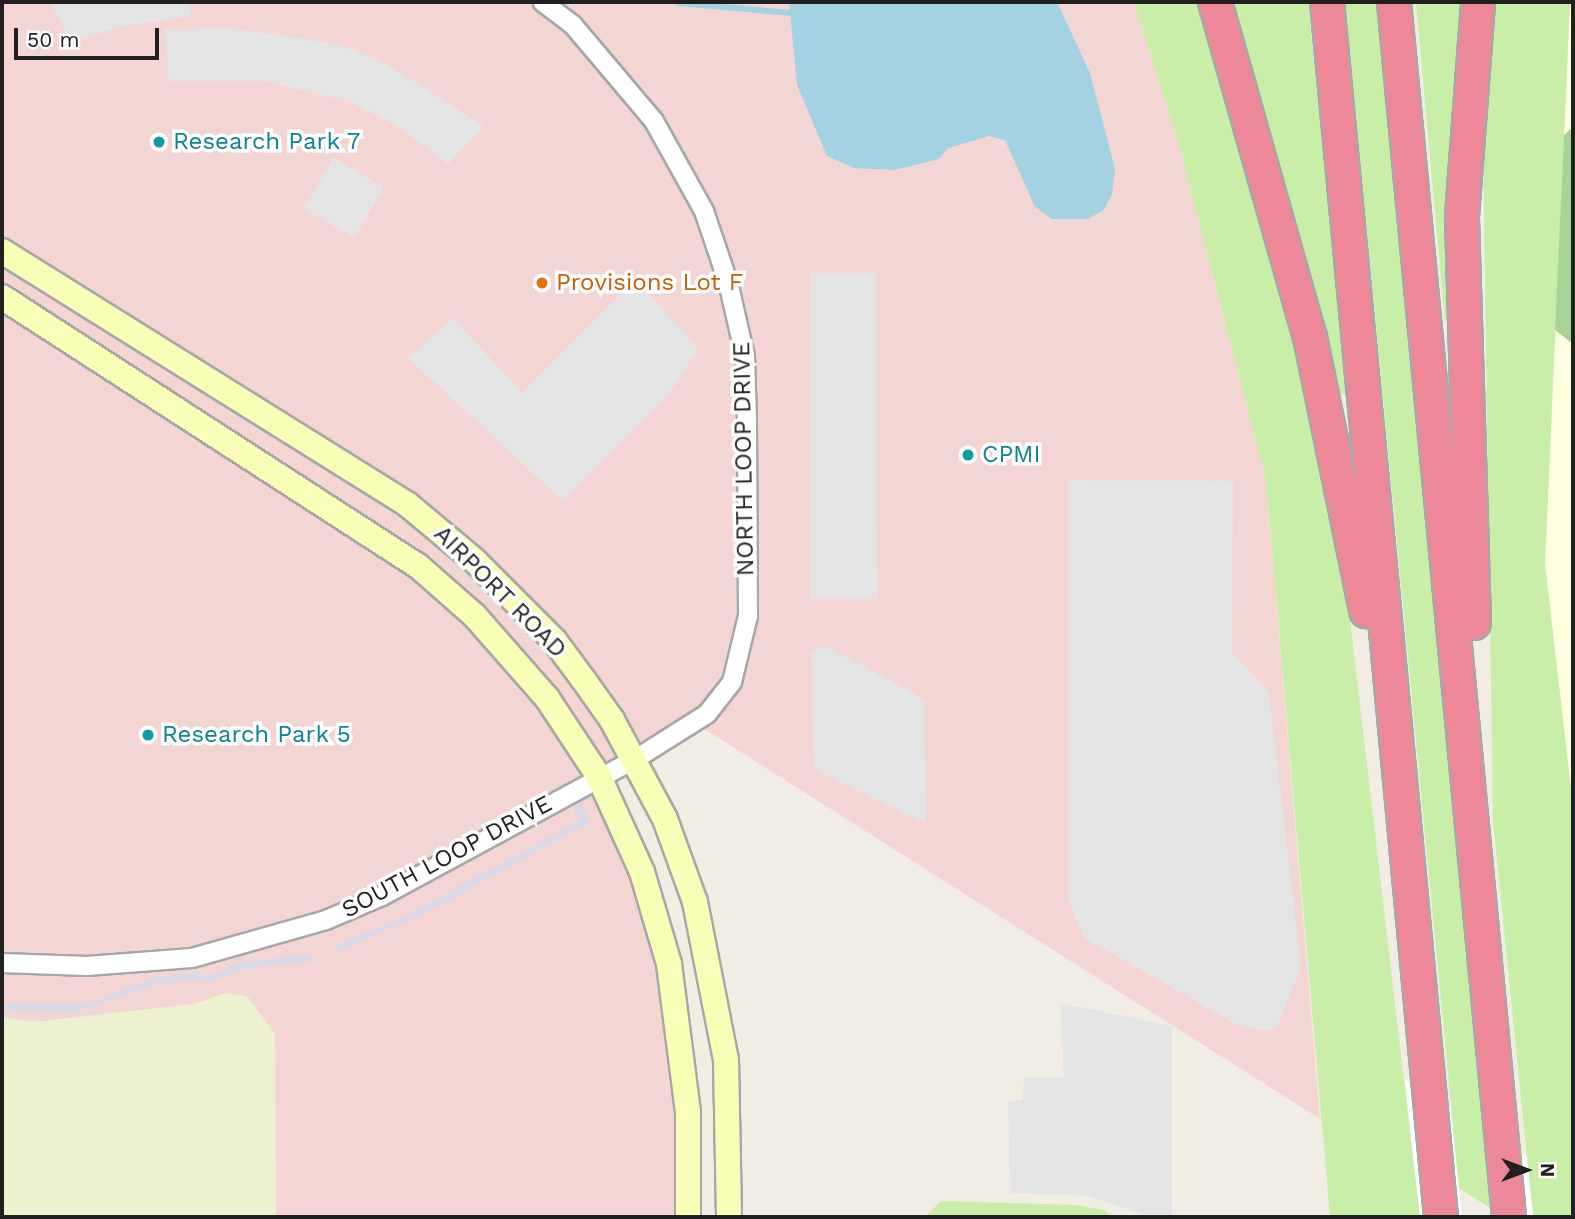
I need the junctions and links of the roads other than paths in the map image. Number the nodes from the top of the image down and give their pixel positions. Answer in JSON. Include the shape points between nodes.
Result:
{"nodes":[{"id":1,"x":543,"y":2,"type":"edge"},
{"id":2,"x":1215,"y":2,"type":"edge"},
{"id":3,"x":1327,"y":2,"type":"edge"},
{"id":4,"x":1394,"y":2,"type":"edge"},
{"id":5,"x":1478,"y":2,"type":"edge"},
{"id":6,"x":2,"y":251,"type":"edge"},
{"id":7,"x":2,"y":297,"type":"edge"},
{"id":8,"x":1465,"y":742,"type":"junction"},
{"id":9,"x":634,"y":760,"type":"junction"},
{"id":10,"x":599,"y":778,"type":"junction"},
{"id":11,"x":1404,"y":852,"type":"junction"},
{"id":12,"x":2,"y":963,"type":"edge"},
{"id":13,"x":688,"y":1217,"type":"edge"},
{"id":14,"x":729,"y":1217,"type":"edge"},
{"id":15,"x":1441,"y":1217,"type":"edge"},
{"id":16,"x":1509,"y":1217,"type":"edge"}],
"edges":[{"from":1,"to":9,"type":"street","name":"NORTH LOOP DRIVE","via":[[573,25],[622,78],[682,166],[704,211],[728,282],[745,356],[748,616],[739,664],[707,714]]},
{"from":2,"to":11,"type":"highway","via":[[1310,337],[1369,625]]},
{"from":3,"to":11,"type":"highway"},
{"from":4,"to":8,"type":"highway"},
{"from":5,"to":8,"type":"highway","via":[[1462,216],[1470,561],[1477,659]]},
{"from":6,"to":9,"type":"main road","name":"AIRPORT ROAD","via":[[415,511],[474,560],[554,640]]},
{"from":7,"to":10,"type":"main road","name":"AIRPORT ROAD","via":[[417,565],[514,657]]},
{"from":8,"to":16,"type":"highway"},
{"from":9,"to":10,"type":"street","name":"NORTH LOOP DRIVE"},
{"from":9,"to":14,"type":"main road","name":"AIRPORT ROAD","via":[[665,819],[709,956],[726,1060]]},
{"from":10,"to":12,"type":"street","name":"SOUTH LOOP DRIVE","via":[[382,895],[326,920],[192,958],[87,966]]},
{"from":10,"to":13,"type":"main road","name":"AIRPORT ROAD","via":[[642,872],[669,964],[688,1112]]},
{"from":11,"to":15,"type":"highway"}]}
